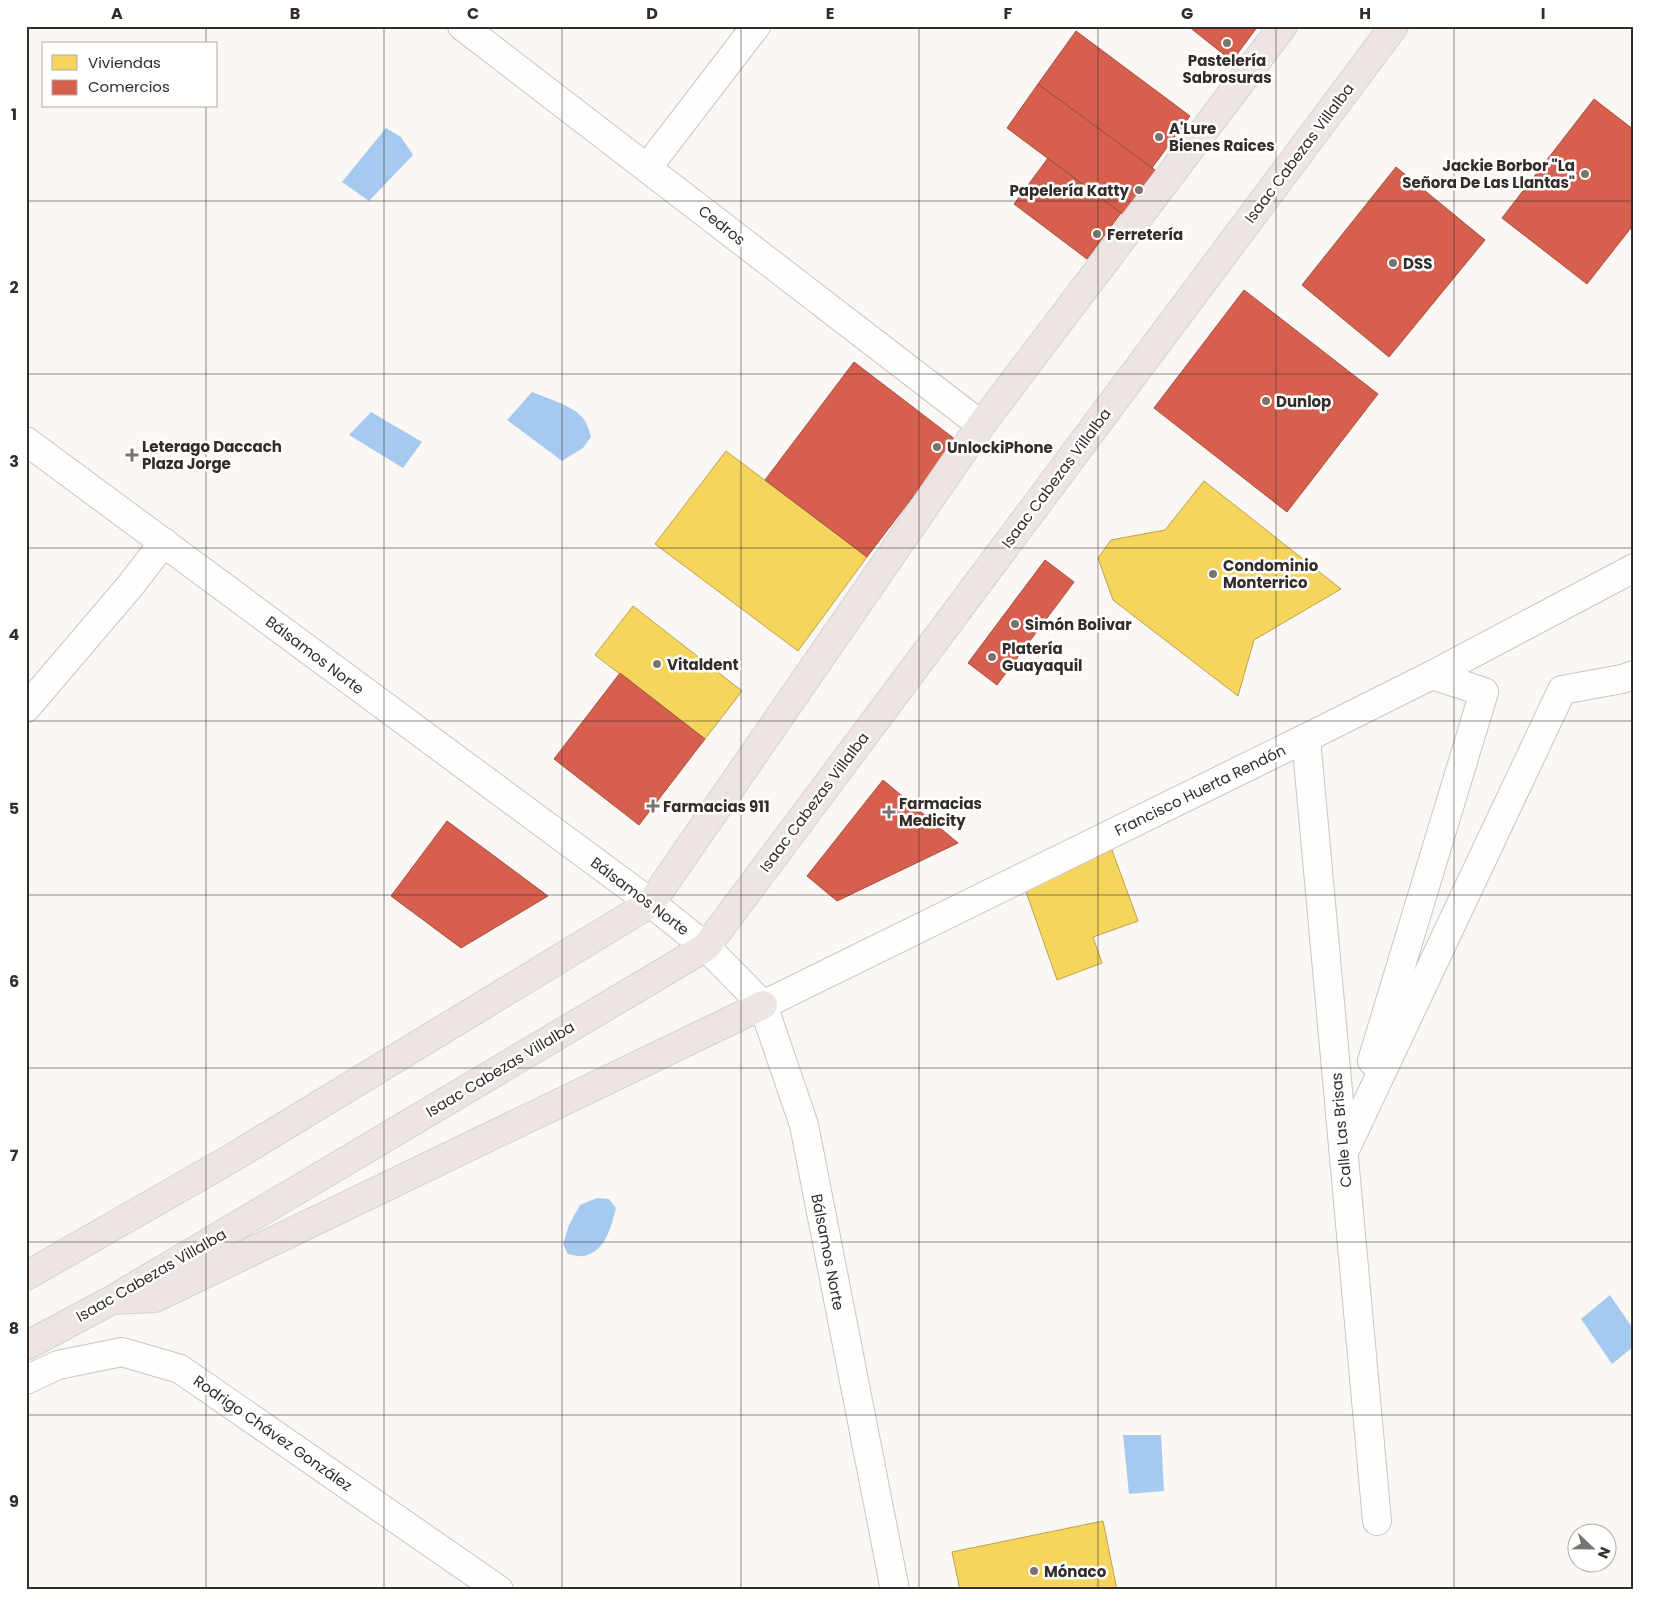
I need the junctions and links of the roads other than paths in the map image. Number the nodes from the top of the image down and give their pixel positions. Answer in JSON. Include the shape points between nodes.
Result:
{"nodes":[{"id":1,"x":756,"y":26,"type":"edge"},
{"id":2,"x":1283,"y":26,"type":"edge"},
{"id":3,"x":1394,"y":26,"type":"edge"},
{"id":4,"x":465,"y":27,"type":"edge"},
{"id":5,"x":647,"y":168,"type":"junction"},
{"id":6,"x":981,"y":425,"type":"junction"},
{"id":7,"x":26,"y":441,"type":"edge"},
{"id":8,"x":164,"y":542,"type":"junction"},
{"id":9,"x":1634,"y":568,"type":"edge"},
{"id":10,"x":1634,"y":674,"type":"edge"},
{"id":11,"x":1432,"y":675,"type":"junction"},
{"id":12,"x":26,"y":708,"type":"edge"},
{"id":13,"x":1306,"y":738,"type":"junction"},
{"id":14,"x":651,"y":903,"type":"junction"},
{"id":15,"x":706,"y":947,"type":"junction"},
{"id":16,"x":763,"y":1005,"type":"junction"},
{"id":17,"x":1344,"y":1153,"type":"junction"},
{"id":18,"x":26,"y":1276,"type":"edge"},
{"id":19,"x":112,"y":1300,"type":"junction"},
{"id":20,"x":26,"y":1346,"type":"edge"},
{"id":21,"x":26,"y":1380,"type":"edge"},
{"id":22,"x":1377,"y":1521,"type":"dead end"},
{"id":23,"x":498,"y":1590,"type":"edge"},
{"id":24,"x":895,"y":1590,"type":"edge"}],
"edges":[{"from":1,"to":5,"type":"street"},
{"from":2,"to":6,"type":"main road"},
{"from":3,"to":15,"type":"main road","name":"Isaac Cabezas Villalba"},
{"from":4,"to":5,"type":"street","name":"Cedros"},
{"from":5,"to":6,"type":"street","name":"Cedros"},
{"from":6,"to":14,"type":"main road"},
{"from":7,"to":8,"type":"street","name":"Bálsamos Norte"},
{"from":8,"to":12,"type":"street"},
{"from":8,"to":14,"type":"street","name":"Bálsamos Norte"},
{"from":9,"to":11,"type":"street","name":"Francisco Huerta Rendón"},
{"from":10,"to":17,"type":"street","via":[[1622,680],[1562,690]]},
{"from":11,"to":13,"type":"street","name":"Francisco Huerta Rendón"},
{"from":11,"to":17,"type":"street","via":[[1484,692]]},
{"from":13,"to":16,"type":"street","name":"Francisco Huerta Rendón"},
{"from":13,"to":17,"type":"street","name":"Calle Las Brisas"},
{"from":14,"to":15,"type":"street","name":"Bálsamos Norte"},
{"from":14,"to":18,"type":"main road","via":[[232,1158]]},
{"from":15,"to":16,"type":"street","name":"Bálsamos Norte"},
{"from":15,"to":19,"type":"main road","name":"Isaac Cabezas Villalba"},
{"from":16,"to":19,"type":"main road","via":[[155,1298]]},
{"from":16,"to":24,"type":"street","name":"Bálsamos Norte","via":[[804,1125]]},
{"from":17,"to":22,"type":"street","name":"Calle Las Brisas"},
{"from":19,"to":20,"type":"main road","name":"Isaac Cabezas Villalba"},
{"from":21,"to":23,"type":"street","name":"Rodrigo Chávez González","via":[[58,1365],[122,1352],[180,1369]]}]}
